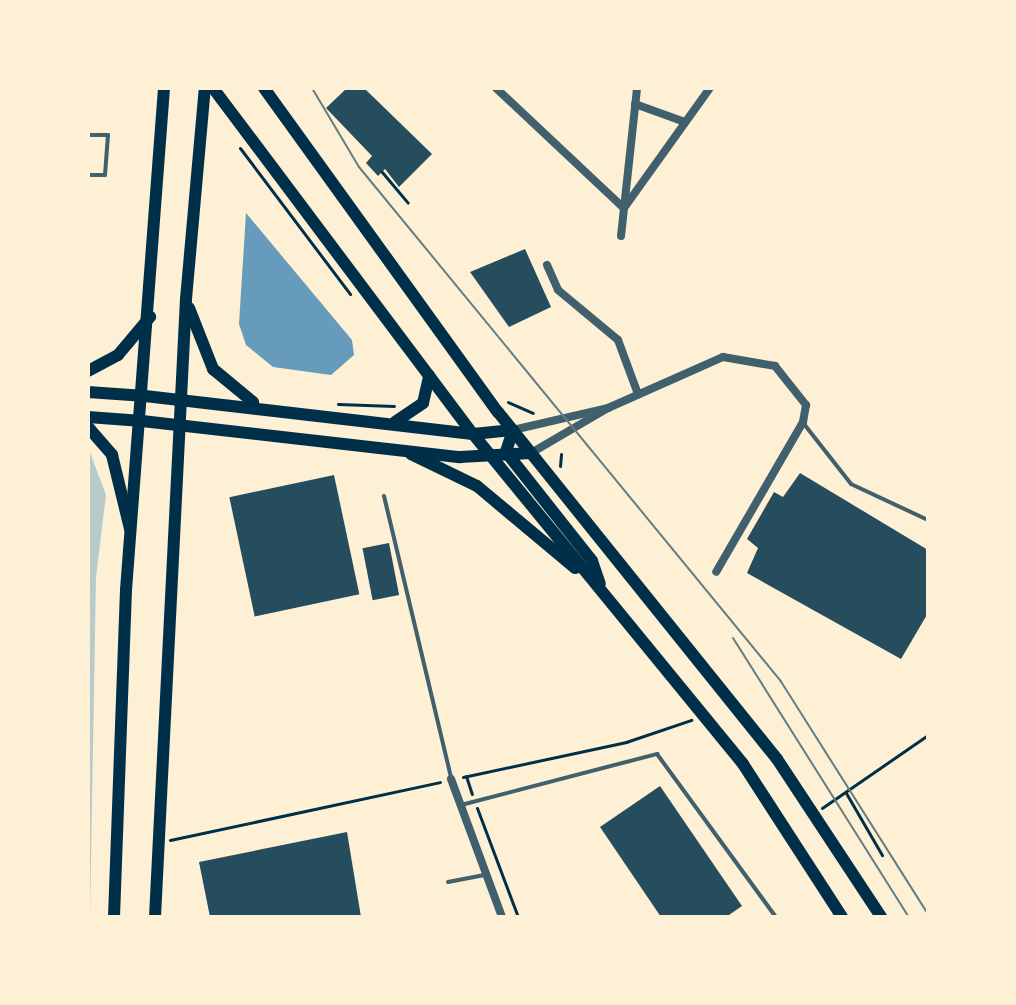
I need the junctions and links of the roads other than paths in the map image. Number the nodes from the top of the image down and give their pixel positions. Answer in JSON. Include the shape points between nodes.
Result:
{"nodes":[{"id":1,"x":164,"y":88,"type":"edge"},
{"id":2,"x":205,"y":88,"type":"edge"},
{"id":3,"x":213,"y":88,"type":"edge"},
{"id":4,"x":496,"y":88,"type":"edge"},
{"id":5,"x":512,"y":88,"type":"edge"},
{"id":6,"x":637,"y":88,"type":"edge"},
{"id":7,"x":710,"y":88,"type":"edge"},
{"id":8,"x":265,"y":89,"type":"edge"},
{"id":9,"x":510,"y":101,"type":"junction"},
{"id":10,"x":635,"y":104,"type":"junction"},
{"id":11,"x":685,"y":122,"type":"junction"},
{"id":12,"x":88,"y":135,"type":"edge"},
{"id":13,"x":88,"y":175,"type":"edge"},
{"id":14,"x":624,"y":208,"type":"junction"},
{"id":15,"x":621,"y":236,"type":"dead end"},
{"id":16,"x":547,"y":265,"type":"dead end"},
{"id":17,"x":186,"y":299,"type":"junction"},
{"id":18,"x":150,"y":317,"type":"junction"},
{"id":19,"x":88,"y":371,"type":"edge"},
{"id":20,"x":429,"y":376,"type":"junction"},
{"id":21,"x":88,"y":392,"type":"edge"},
{"id":22,"x":638,"y":394,"type":"junction"},
{"id":23,"x":145,"y":396,"type":"junction"},
{"id":24,"x":181,"y":399,"type":"junction"},
{"id":25,"x":256,"y":404,"type":"junction"},
{"id":26,"x":608,"y":408,"type":"junction"},
{"id":27,"x":88,"y":417,"type":"edge"},
{"id":28,"x":142,"y":421,"type":"junction"},
{"id":29,"x":395,"y":422,"type":"junction"},
{"id":30,"x":803,"y":422,"type":"junction"},
{"id":31,"x":179,"y":423,"type":"junction"},
{"id":32,"x":88,"y":427,"type":"edge"},
{"id":33,"x":513,"y":430,"type":"junction"},
{"id":34,"x":473,"y":434,"type":"junction"},
{"id":35,"x":401,"y":449,"type":"junction"},
{"id":36,"x":531,"y":453,"type":"junction"},
{"id":37,"x":491,"y":457,"type":"junction"},
{"id":38,"x":510,"y":457,"type":"junction"},
{"id":39,"x":384,"y":496,"type":"dead end"},
{"id":40,"x":928,"y":520,"type":"edge"},
{"id":41,"x":130,"y":532,"type":"junction"},
{"id":42,"x":716,"y":572,"type":"dead end"},
{"id":43,"x":604,"y":595,"type":"junction"},
{"id":44,"x":451,"y":779,"type":"joint"},
{"id":45,"x":461,"y":805,"type":"junction"},
{"id":46,"x":486,"y":874,"type":"junction"},
{"id":47,"x":448,"y":882,"type":"dead end"},
{"id":48,"x":114,"y":917,"type":"edge"},
{"id":49,"x":155,"y":917,"type":"edge"},
{"id":50,"x":502,"y":917,"type":"edge"},
{"id":51,"x":776,"y":917,"type":"edge"},
{"id":52,"x":842,"y":917,"type":"edge"},
{"id":53,"x":881,"y":917,"type":"edge"}],
"edges":[{"from":1,"to":18,"type":"main road"},
{"from":2,"to":17,"type":"main road"},
{"from":3,"to":20,"type":"main road"},
{"from":4,"to":9,"type":"street"},
{"from":5,"to":9,"type":"street"},
{"from":6,"to":10,"type":"street"},
{"from":7,"to":11,"type":"street"},
{"from":8,"to":33,"type":"main road"},
{"from":9,"to":14,"type":"street"},
{"from":10,"to":11,"type":"street"},
{"from":10,"to":14,"type":"street"},
{"from":11,"to":14,"type":"street"},
{"from":12,"to":13,"type":"lane","via":[[108,135],[105,175]]},
{"from":14,"to":15,"type":"street"},
{"from":16,"to":22,"type":"street","via":[[558,290],[618,340]]},
{"from":17,"to":24,"type":"main road"},
{"from":17,"to":25,"type":"main road","via":[[213,369]]},
{"from":18,"to":19,"type":"main road","via":[[118,355]]},
{"from":18,"to":23,"type":"main road"},
{"from":20,"to":29,"type":"main road","via":[[423,403]]},
{"from":20,"to":34,"type":"main road"},
{"from":21,"to":23,"type":"main road"},
{"from":22,"to":26,"type":"street"},
{"from":22,"to":30,"type":"street","via":[[723,357],[741,357],[791,377],[806,405]]},
{"from":23,"to":24,"type":"main road"},
{"from":23,"to":28,"type":"main road"},
{"from":24,"to":25,"type":"main road"},
{"from":24,"to":31,"type":"main road"},
{"from":25,"to":29,"type":"main road"},
{"from":26,"to":33,"type":"street"},
{"from":26,"to":36,"type":"street"},
{"from":27,"to":28,"type":"main road"},
{"from":28,"to":31,"type":"main road"},
{"from":28,"to":41,"type":"main road"},
{"from":29,"to":34,"type":"main road"},
{"from":30,"to":40,"type":"lane","via":[[851,484]]},
{"from":30,"to":42,"type":"street"},
{"from":31,"to":35,"type":"main road"},
{"from":31,"to":49,"type":"main road"},
{"from":32,"to":41,"type":"main road","via":[[112,455]]},
{"from":33,"to":34,"type":"main road"},
{"from":33,"to":36,"type":"main road"},
{"from":33,"to":38,"type":"main road","via":[[505,443]]},
{"from":34,"to":37,"type":"main road"},
{"from":35,"to":37,"type":"main road"},
{"from":35,"to":43,"type":"main road","via":[[477,486]]},
{"from":36,"to":38,"type":"main road"},
{"from":36,"to":53,"type":"main road","via":[[815,813]]},
{"from":37,"to":38,"type":"main road"},
{"from":37,"to":43,"type":"main road"},
{"from":38,"to":43,"type":"main road","via":[[592,561]]},
{"from":39,"to":44,"type":"lane"},
{"from":41,"to":48,"type":"main road"},
{"from":43,"to":52,"type":"main road","via":[[743,764]]},
{"from":44,"to":45,"type":"street"},
{"from":45,"to":46,"type":"street"},
{"from":45,"to":51,"type":"lane","via":[[657,754]]},
{"from":46,"to":47,"type":"lane"},
{"from":46,"to":50,"type":"street"}]}
